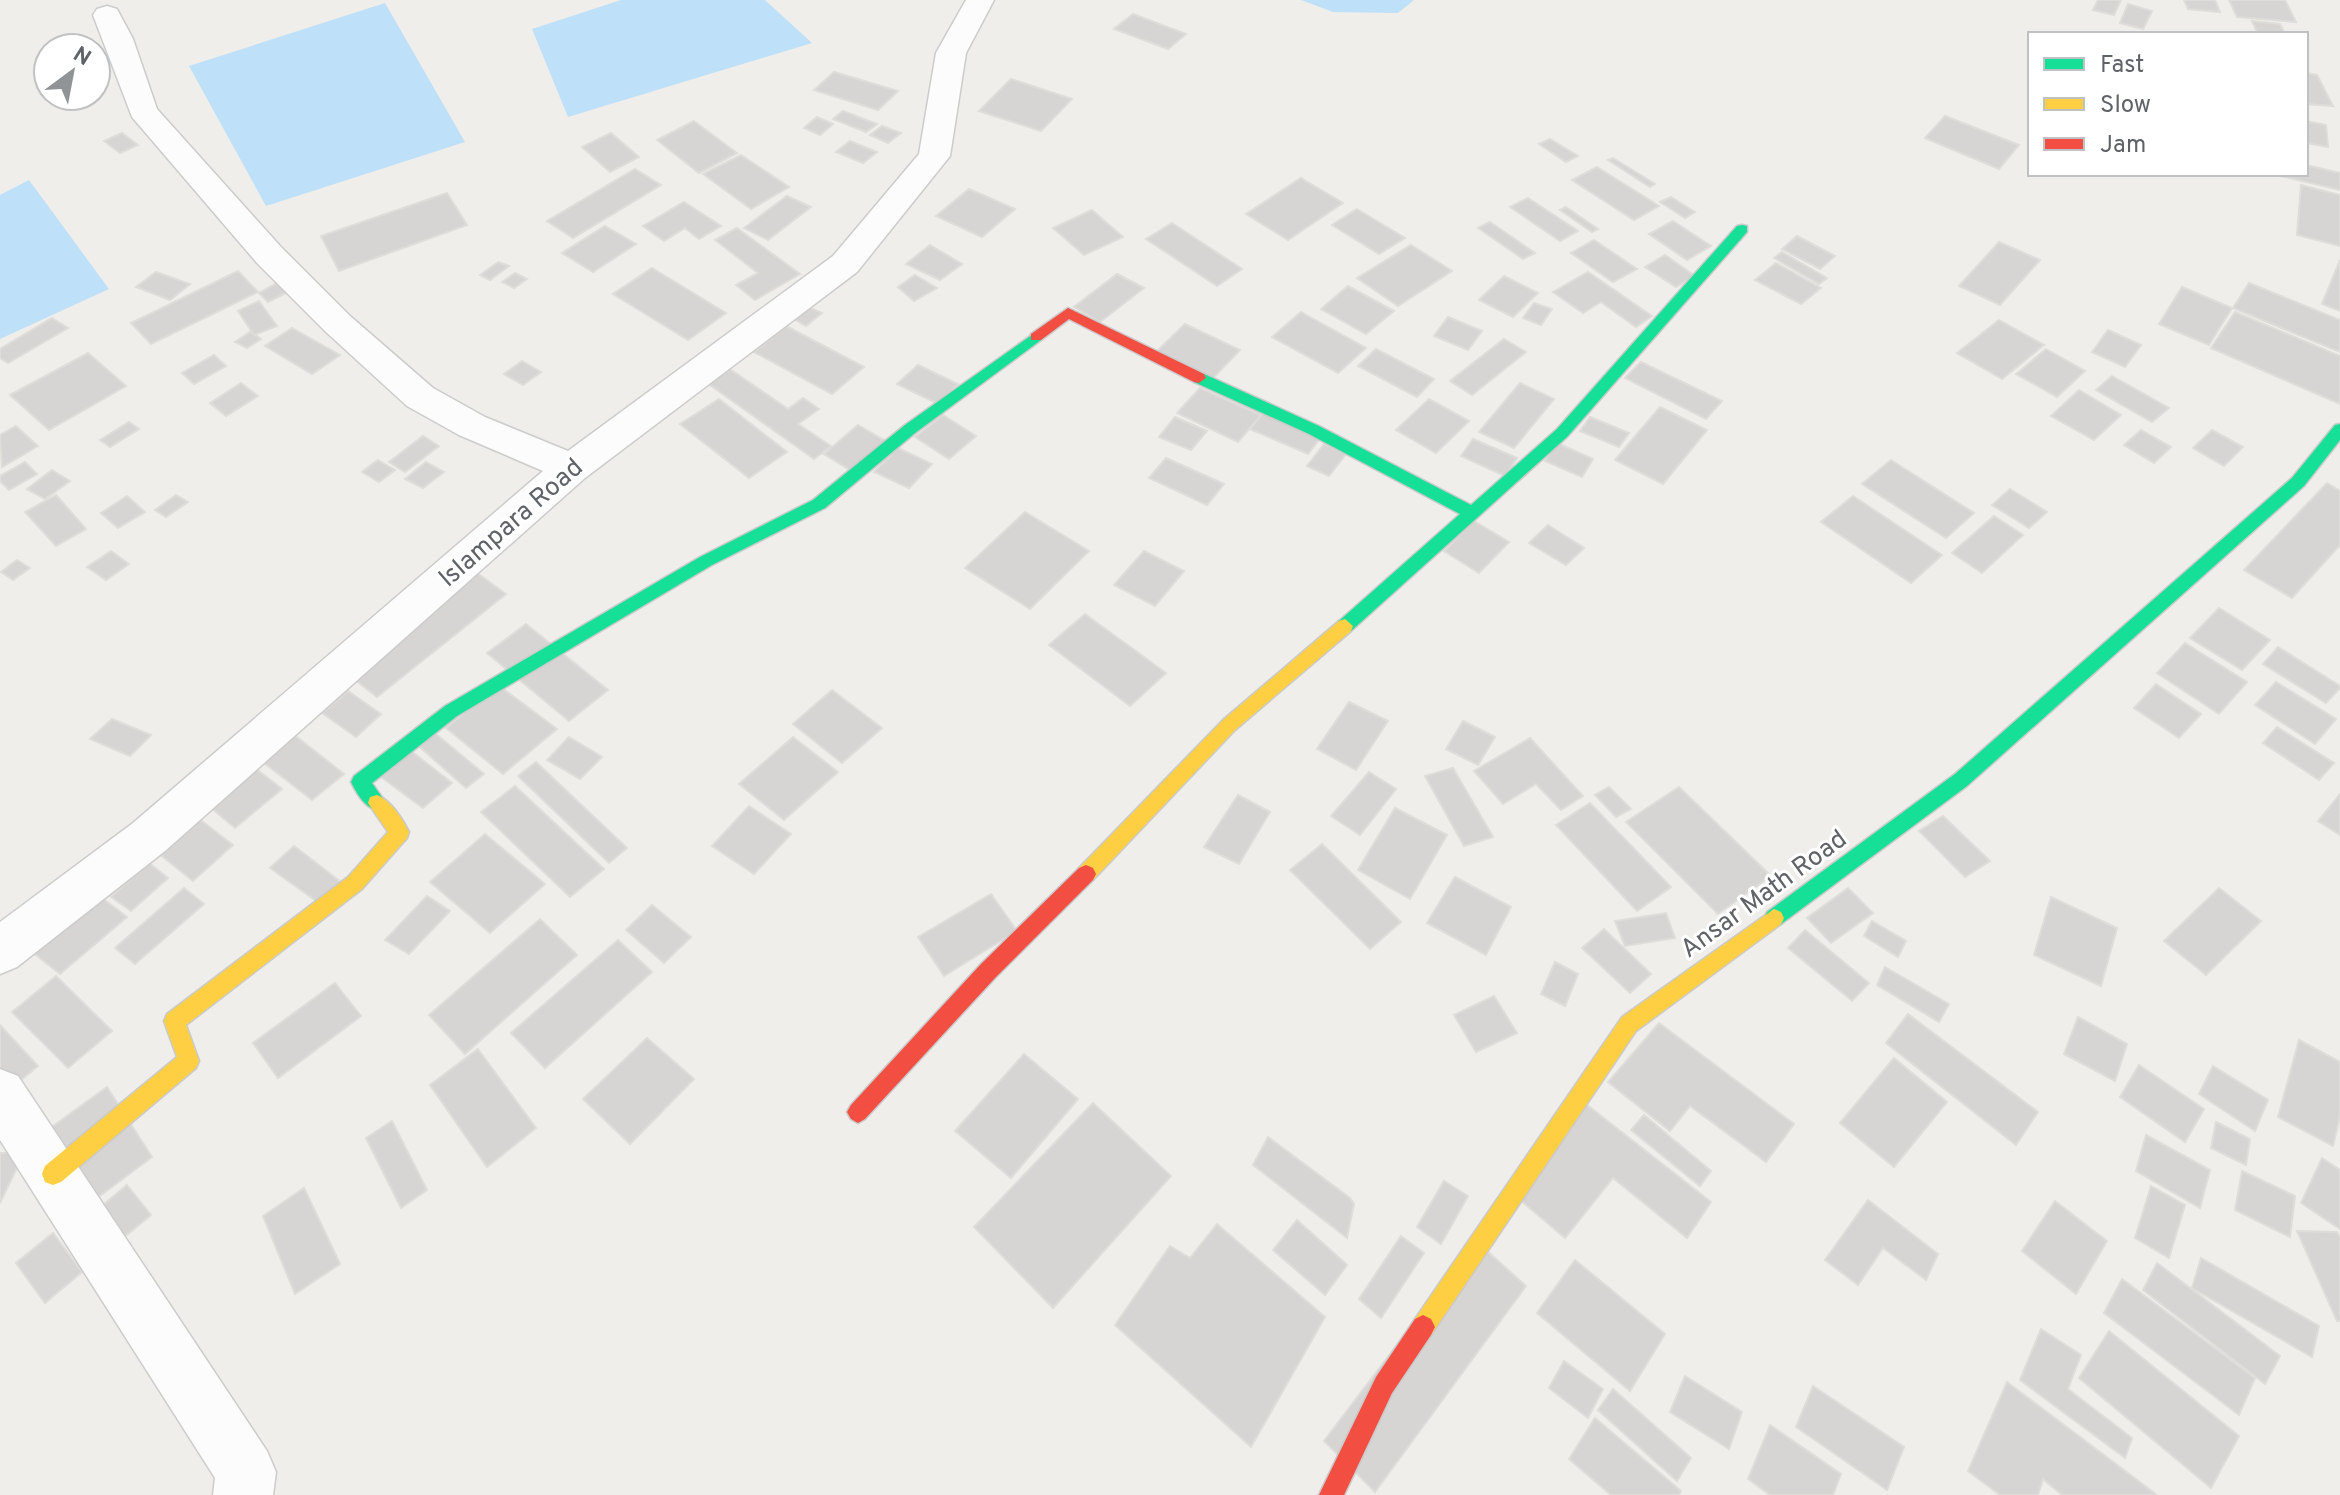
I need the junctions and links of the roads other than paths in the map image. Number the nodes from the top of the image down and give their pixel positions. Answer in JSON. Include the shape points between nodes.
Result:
{"nodes":[{"id":1,"x":980,"y":0,"type":"edge"},
{"id":2,"x":107,"y":15,"type":"dead end"},
{"id":3,"x":1742,"y":229,"type":"dead end"},
{"id":4,"x":2340,"y":429,"type":"edge"},
{"id":5,"x":572,"y":468,"type":"junction"},
{"id":6,"x":1472,"y":513,"type":"junction"},
{"id":7,"x":0,"y":951,"type":"edge"},
{"id":8,"x":0,"y":1094,"type":"edge"},
{"id":9,"x":858,"y":1112,"type":"dead end"},
{"id":10,"x":53,"y":1174,"type":"junction"},
{"id":11,"x":243,"y":1495,"type":"edge"},
{"id":12,"x":1331,"y":1495,"type":"edge"}],
"edges":[{"from":1,"to":5,"type":"street","name":"Islampara Road","via":[[951,53],[934,156],[845,264]]},
{"from":2,"to":5,"type":"street","via":[[143,111],[269,255],[338,324],[420,397],[472,426]]},
{"from":3,"to":6,"type":"street","via":[[1562,433]]},
{"from":4,"to":12,"type":"street","name":"Ansar Math Road","via":[[2298,482],[1961,780],[1629,1024],[1384,1385]]},
{"from":5,"to":7,"type":"street","name":"Islampara Road","via":[[149,837]]},
{"from":6,"to":9,"type":"street","via":[[1229,725]]},
{"from":6,"to":10,"type":"street","via":[[1314,430],[1068,313],[910,429],[819,504],[706,561],[451,711],[360,782],[400,832],[355,883],[174,1021],[189,1061]]},
{"from":8,"to":10,"type":"street"},
{"from":10,"to":11,"type":"street","via":[[246,1472]]}]}
